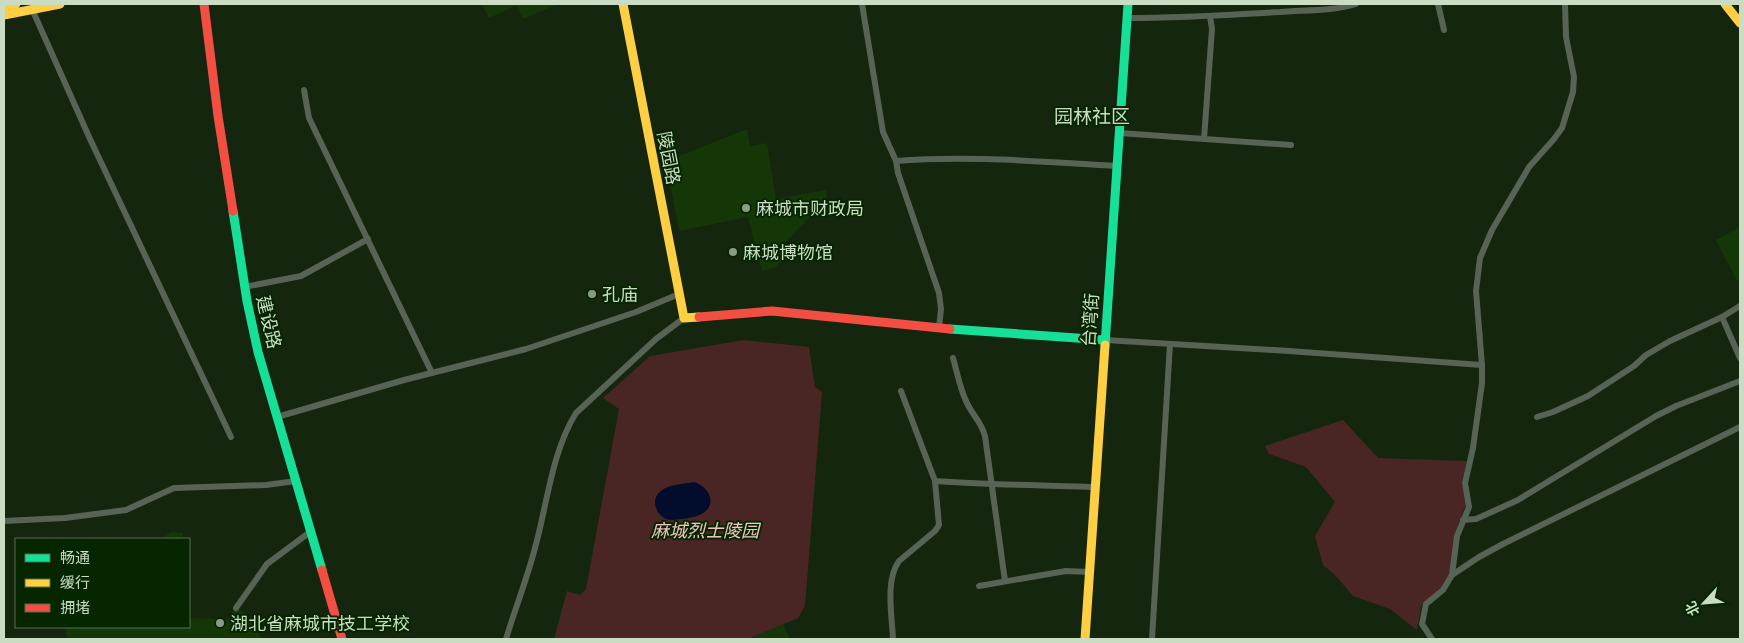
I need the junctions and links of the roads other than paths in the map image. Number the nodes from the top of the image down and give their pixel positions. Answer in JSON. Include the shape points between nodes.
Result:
{"nodes":[{"id":1,"x":16,"y":4,"type":"edge"},
{"id":2,"x":60,"y":4,"type":"edge"},
{"id":3,"x":204,"y":4,"type":"edge"},
{"id":4,"x":623,"y":4,"type":"edge"},
{"id":5,"x":862,"y":4,"type":"edge"},
{"id":6,"x":1128,"y":4,"type":"edge"},
{"id":7,"x":1356,"y":4,"type":"edge"},
{"id":8,"x":1438,"y":4,"type":"edge"},
{"id":9,"x":1565,"y":4,"type":"edge"},
{"id":10,"x":1725,"y":4,"type":"edge"},
{"id":11,"x":4,"y":6,"type":"edge"},
{"id":12,"x":32,"y":9,"type":"junction"},
{"id":13,"x":4,"y":14,"type":"edge"},
{"id":14,"x":1210,"y":16,"type":"junction"},
{"id":15,"x":1127,"y":18,"type":"junction"},
{"id":16,"x":1740,"y":23,"type":"edge"},
{"id":17,"x":1444,"y":30,"type":"dead end"},
{"id":18,"x":304,"y":90,"type":"dead end"},
{"id":19,"x":1119,"y":133,"type":"junction"},
{"id":20,"x":1204,"y":139,"type":"junction"},
{"id":21,"x":1291,"y":145,"type":"dead end"},
{"id":22,"x":896,"y":160,"type":"junction"},
{"id":23,"x":1117,"y":166,"type":"junction"},
{"id":24,"x":368,"y":239,"type":"junction"},
{"id":25,"x":244,"y":287,"type":"junction"},
{"id":26,"x":679,"y":294,"type":"junction"},
{"id":27,"x":1740,"y":306,"type":"edge"},
{"id":28,"x":1722,"y":317,"type":"junction"},
{"id":29,"x":684,"y":318,"type":"junction"},
{"id":30,"x":939,"y":328,"type":"junction"},
{"id":31,"x":1105,"y":340,"type":"junction"},
{"id":32,"x":1170,"y":344,"type":"junction"},
{"id":33,"x":953,"y":358,"type":"dead end"},
{"id":34,"x":1740,"y":358,"type":"edge"},
{"id":35,"x":1482,"y":365,"type":"junction"},
{"id":36,"x":432,"y":373,"type":"junction"},
{"id":37,"x":1740,"y":381,"type":"edge"},
{"id":38,"x":901,"y":391,"type":"dead end"},
{"id":39,"x":277,"y":417,"type":"junction"},
{"id":40,"x":1537,"y":417,"type":"dead end"},
{"id":41,"x":1740,"y":427,"type":"edge"},
{"id":42,"x":231,"y":437,"type":"dead end"},
{"id":43,"x":296,"y":481,"type":"junction"},
{"id":44,"x":935,"y":481,"type":"junction"},
{"id":45,"x":992,"y":486,"type":"junction"},
{"id":46,"x":1095,"y":487,"type":"junction"},
{"id":47,"x":1463,"y":520,"type":"junction"},
{"id":48,"x":4,"y":521,"type":"edge"},
{"id":49,"x":310,"y":532,"type":"junction"},
{"id":50,"x":1089,"y":572,"type":"junction"},
{"id":51,"x":1452,"y":575,"type":"junction"},
{"id":52,"x":1005,"y":581,"type":"junction"},
{"id":53,"x":979,"y":586,"type":"dead end"},
{"id":54,"x":236,"y":608,"type":"dead end"},
{"id":55,"x":342,"y":639,"type":"edge"},
{"id":56,"x":506,"y":639,"type":"edge"},
{"id":57,"x":893,"y":639,"type":"edge"},
{"id":58,"x":1085,"y":639,"type":"edge"},
{"id":59,"x":1152,"y":639,"type":"edge"},
{"id":60,"x":1432,"y":639,"type":"edge"}],
"edges":[{"from":1,"to":11,"type":"main road"},
{"from":2,"to":12,"type":"main road"},
{"from":3,"to":25,"type":"main road","name":"建设路"},
{"from":4,"to":26,"type":"main road","name":"陵园路"},
{"from":5,"to":22,"type":"street","via":[[883,132]]},
{"from":6,"to":15,"type":"main road","name":"台湾街"},
{"from":7,"to":14,"type":"street"},
{"from":8,"to":17,"type":"street"},
{"from":9,"to":35,"type":"street","via":[[1573,92],[1562,128],[1529,167],[1492,230],[1480,258],[1476,291]]},
{"from":10,"to":16,"type":"main road"},
{"from":12,"to":13,"type":"main road"},
{"from":12,"to":42,"type":"street"},
{"from":14,"to":15,"type":"street"},
{"from":14,"to":20,"type":"street","via":[[1212,29]]},
{"from":15,"to":19,"type":"main road","name":"台湾街"},
{"from":18,"to":24,"type":"street","via":[[309,118]]},
{"from":19,"to":20,"type":"street"},
{"from":19,"to":23,"type":"main road","name":"台湾街"},
{"from":20,"to":21,"type":"street"},
{"from":22,"to":23,"type":"street","via":[[969,158]]},
{"from":22,"to":30,"type":"street","via":[[939,293]]},
{"from":23,"to":31,"type":"main road","name":"台湾街"},
{"from":24,"to":25,"type":"street","via":[[301,276]]},
{"from":24,"to":36,"type":"street"},
{"from":25,"to":39,"type":"main road","name":"建设路"},
{"from":26,"to":29,"type":"main road","name":"陵园路"},
{"from":26,"to":36,"type":"street","via":[[526,349]]},
{"from":27,"to":28,"type":"street"},
{"from":28,"to":34,"type":"street"},
{"from":28,"to":40,"type":"street","via":[[1654,350],[1588,396]]},
{"from":29,"to":30,"type":"main road","via":[[772,311]]},
{"from":29,"to":56,"type":"street","via":[[656,339],[572,420]]},
{"from":30,"to":31,"type":"main road"},
{"from":31,"to":32,"type":"street"},
{"from":31,"to":46,"type":"main road","name":"台湾街"},
{"from":32,"to":35,"type":"street"},
{"from":32,"to":59,"type":"street"},
{"from":33,"to":45,"type":"street","via":[[965,399],[982,426]]},
{"from":35,"to":47,"type":"street","via":[[1473,448],[1465,483],[1469,506]]},
{"from":36,"to":39,"type":"street"},
{"from":37,"to":47,"type":"street","via":[[1656,416],[1518,500],[1476,519]]},
{"from":38,"to":44,"type":"street"},
{"from":39,"to":43,"type":"main road","name":"建设路"},
{"from":41,"to":51,"type":"street","via":[[1503,544]]},
{"from":43,"to":48,"type":"street","via":[[180,487],[126,510]]},
{"from":43,"to":49,"type":"main road","name":"建设路"},
{"from":44,"to":45,"type":"street"},
{"from":44,"to":57,"type":"street","via":[[939,525],[899,561],[893,573]]},
{"from":45,"to":46,"type":"street"},
{"from":45,"to":52,"type":"street"},
{"from":46,"to":50,"type":"main road","name":"台湾街"},
{"from":47,"to":51,"type":"street","via":[[1457,536]]},
{"from":49,"to":54,"type":"street","via":[[266,564]]},
{"from":49,"to":55,"type":"main road","name":"建设路"},
{"from":50,"to":52,"type":"street","via":[[1066,570]]},
{"from":50,"to":58,"type":"main road","name":"台湾街"},
{"from":51,"to":60,"type":"street","via":[[1443,590],[1424,609],[1422,624]]},
{"from":52,"to":53,"type":"street"}]}
